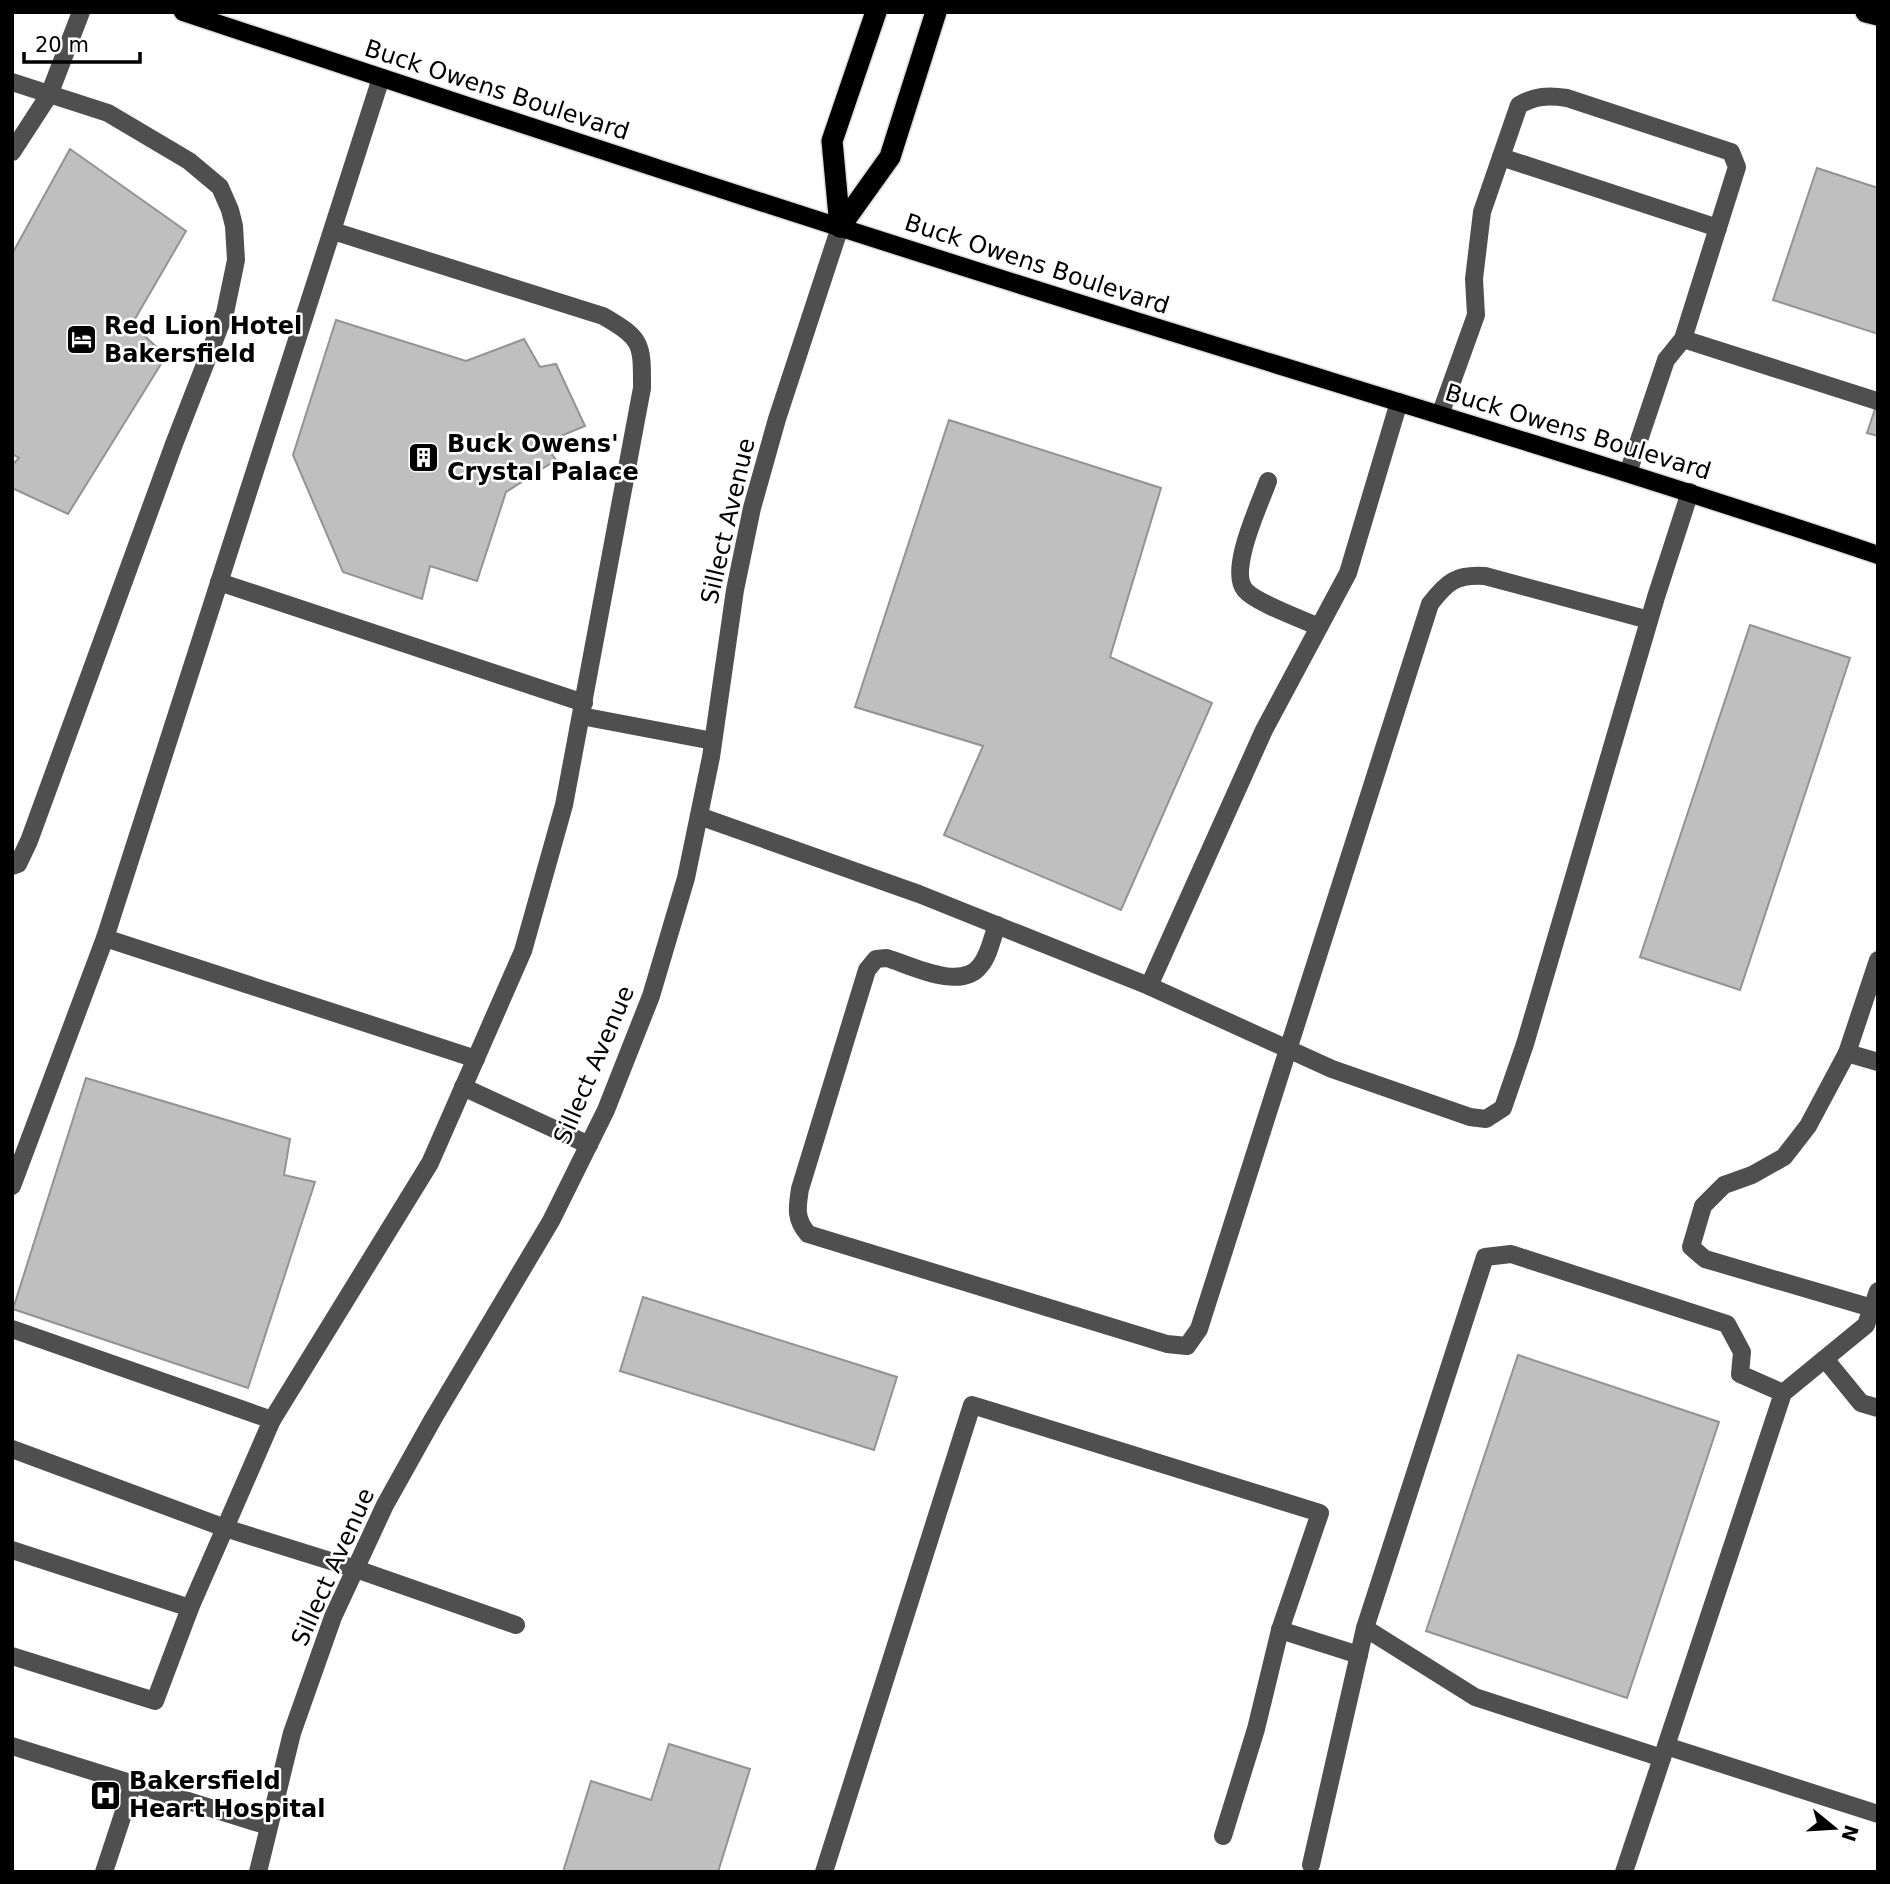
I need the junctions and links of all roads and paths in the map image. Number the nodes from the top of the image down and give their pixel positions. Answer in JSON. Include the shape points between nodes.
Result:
{"nodes":[{"id":1,"x":81,"y":12,"type":"edge"},
{"id":2,"x":183,"y":12,"type":"edge"},
{"id":3,"x":876,"y":12,"type":"edge"},
{"id":4,"x":936,"y":12,"type":"edge"},
{"id":5,"x":1866,"y":12,"type":"edge"},
{"id":6,"x":1878,"y":15,"type":"edge"},
{"id":7,"x":382,"y":78,"type":"junction"},
{"id":8,"x":12,"y":82,"type":"edge"},
{"id":9,"x":49,"y":95,"type":"junction"},
{"id":10,"x":12,"y":152,"type":"edge"},
{"id":11,"x":1501,"y":157,"type":"junction"},
{"id":12,"x":840,"y":228,"type":"junction"},
{"id":13,"x":1718,"y":228,"type":"junction"},
{"id":14,"x":333,"y":231,"type":"junction"},
{"id":15,"x":1683,"y":340,"type":"junction"},
{"id":16,"x":1877,"y":401,"type":"edge"},
{"id":17,"x":1399,"y":402,"type":"junction"},
{"id":18,"x":1440,"y":415,"type":"junction"},
{"id":19,"x":1628,"y":473,"type":"junction"},
{"id":20,"x":1268,"y":481,"type":"dead end"},
{"id":21,"x":1690,"y":492,"type":"junction"},
{"id":22,"x":1878,"y":555,"type":"edge"},
{"id":23,"x":219,"y":582,"type":"junction"},
{"id":24,"x":1649,"y":620,"type":"junction"},
{"id":25,"x":1319,"y":627,"type":"junction"},
{"id":26,"x":582,"y":710,"type":"junction"},
{"id":27,"x":713,"y":741,"type":"junction"},
{"id":28,"x":699,"y":816,"type":"junction"},
{"id":29,"x":12,"y":866,"type":"edge"},
{"id":30,"x":998,"y":925,"type":"junction"},
{"id":31,"x":105,"y":938,"type":"junction"},
{"id":32,"x":1878,"y":960,"type":"edge"},
{"id":33,"x":1149,"y":986,"type":"junction"},
{"id":34,"x":1287,"y":1049,"type":"junction"},
{"id":35,"x":1847,"y":1053,"type":"junction"},
{"id":36,"x":476,"y":1059,"type":"junction"},
{"id":37,"x":1878,"y":1062,"type":"edge"},
{"id":38,"x":463,"y":1087,"type":"junction"},
{"id":39,"x":589,"y":1145,"type":"junction"},
{"id":40,"x":12,"y":1186,"type":"edge"},
{"id":41,"x":1875,"y":1299,"type":"edge"},
{"id":42,"x":12,"y":1329,"type":"edge"},
{"id":43,"x":1825,"y":1359,"type":"junction"},
{"id":44,"x":1783,"y":1393,"type":"junction"},
{"id":45,"x":1878,"y":1408,"type":"edge"},
{"id":46,"x":272,"y":1420,"type":"junction"},
{"id":47,"x":12,"y":1449,"type":"edge"},
{"id":48,"x":225,"y":1528,"type":"junction"},
{"id":49,"x":12,"y":1550,"type":"edge"},
{"id":50,"x":356,"y":1569,"type":"junction"},
{"id":51,"x":190,"y":1608,"type":"junction"},
{"id":52,"x":516,"y":1625,"type":"dead end"},
{"id":53,"x":1365,"y":1628,"type":"junction"},
{"id":54,"x":1280,"y":1629,"type":"junction"},
{"id":55,"x":1359,"y":1655,"type":"junction"},
{"id":56,"x":12,"y":1656,"type":"edge"},
{"id":57,"x":12,"y":1746,"type":"edge"},
{"id":58,"x":1664,"y":1752,"type":"junction"},
{"id":59,"x":133,"y":1784,"type":"junction"},
{"id":60,"x":1878,"y":1814,"type":"edge"},
{"id":61,"x":268,"y":1826,"type":"junction"},
{"id":62,"x":1223,"y":1836,"type":"dead end"},
{"id":63,"x":1311,"y":1865,"type":"dead end"},
{"id":64,"x":104,"y":1872,"type":"edge"},
{"id":65,"x":258,"y":1872,"type":"edge"},
{"id":66,"x":824,"y":1872,"type":"edge"},
{"id":67,"x":1624,"y":1872,"type":"edge"}],
"edges":[{"from":1,"to":9,"type":"street"},
{"from":2,"to":7,"type":"main road","name":"Buck Owens Boulevard"},
{"from":3,"to":12,"type":"highway","via":[[832,141]]},
{"from":4,"to":12,"type":"highway","via":[[890,157]]},
{"from":5,"to":6,"type":"highway"},
{"from":7,"to":12,"type":"main road","name":"Buck Owens Boulevard"},
{"from":7,"to":14,"type":"street"},
{"from":8,"to":9,"type":"street"},
{"from":9,"to":10,"type":"street"},
{"from":9,"to":29,"type":"street","via":[[108,113],[189,161],[220,187],[234,226],[236,260],[225,313],[29,841],[18,864]]},
{"from":11,"to":13,"type":"street"},
{"from":11,"to":13,"type":"street","via":[[1519,105],[1548,95],[1567,98],[1731,152],[1737,167]]},
{"from":11,"to":18,"type":"street","via":[[1482,212],[1474,279],[1476,315]]},
{"from":12,"to":17,"type":"main road","name":"Buck Owens Boulevard"},
{"from":12,"to":27,"type":"street","name":"Sillect Avenue","via":[[752,508]]},
{"from":13,"to":15,"type":"street"},
{"from":14,"to":23,"type":"street"},
{"from":14,"to":26,"type":"street","via":[[603,316],[626,329],[642,350],[642,388]]},
{"from":15,"to":16,"type":"street"},
{"from":15,"to":19,"type":"street","via":[[1666,360]]},
{"from":17,"to":18,"type":"main road","name":"Buck Owens Boulevard"},
{"from":17,"to":25,"type":"street","via":[[1348,573]]},
{"from":18,"to":19,"type":"main road","name":"Buck Owens Boulevard"},
{"from":19,"to":21,"type":"main road","name":"Buck Owens Boulevard"},
{"from":20,"to":25,"type":"street","via":[[1239,578],[1253,597]]},
{"from":21,"to":22,"type":"main road","name":"Buck Owens Boulevard"},
{"from":21,"to":24,"type":"street"},
{"from":23,"to":26,"type":"street"},
{"from":23,"to":31,"type":"street"},
{"from":24,"to":34,"type":"street","via":[[1485,576],[1467,575],[1441,590],[1423,622]]},
{"from":24,"to":34,"type":"street","via":[[1503,1108],[1486,1119],[1470,1117]]},
{"from":25,"to":33,"type":"street","via":[[1264,730]]},
{"from":26,"to":27,"type":"street"},
{"from":26,"to":36,"type":"street","via":[[564,805],[523,951]]},
{"from":27,"to":28,"type":"street","name":"Sillect Avenue"},
{"from":28,"to":30,"type":"street"},
{"from":28,"to":39,"type":"street","name":"Sillect Avenue","via":[[651,996]]},
{"from":30,"to":33,"type":"street"},
{"from":30,"to":34,"type":"street","via":[[981,966],[968,976],[954,979],[887,958],[876,959],[867,970],[800,1189],[799,1223],[808,1234],[1167,1344],[1187,1346],[1199,1329]]},
{"from":31,"to":36,"type":"street"},
{"from":31,"to":40,"type":"street"},
{"from":32,"to":35,"type":"street"},
{"from":33,"to":34,"type":"street"},
{"from":35,"to":37,"type":"street"},
{"from":35,"to":41,"type":"street","via":[[1808,1126],[1784,1157],[1724,1185],[1703,1206],[1691,1247],[1705,1259]]},
{"from":36,"to":38,"type":"street"},
{"from":38,"to":39,"type":"street"},
{"from":38,"to":46,"type":"street","via":[[430,1163]]},
{"from":39,"to":50,"type":"street","name":"Sillect Avenue","via":[[551,1221],[391,1494]]},
{"from":41,"to":43,"type":"street","via":[[1867,1325]]},
{"from":42,"to":46,"type":"street"},
{"from":43,"to":44,"type":"street"},
{"from":43,"to":45,"type":"street","via":[[1861,1403]]},
{"from":44,"to":53,"type":"street","via":[[1740,1374],[1742,1352],[1727,1324],[1511,1254],[1485,1257]]},
{"from":44,"to":58,"type":"street"},
{"from":46,"to":48,"type":"street"},
{"from":47,"to":48,"type":"street"},
{"from":48,"to":50,"type":"street"},
{"from":48,"to":51,"type":"street"},
{"from":49,"to":51,"type":"street"},
{"from":50,"to":52,"type":"street"},
{"from":50,"to":61,"type":"street","name":"Sillect Avenue","via":[[292,1733]]},
{"from":51,"to":56,"type":"street","via":[[155,1700]]},
{"from":53,"to":55,"type":"street"},
{"from":53,"to":58,"type":"street","via":[[1475,1697]]},
{"from":54,"to":55,"type":"street"},
{"from":54,"to":62,"type":"street"},
{"from":54,"to":66,"type":"street","via":[[1320,1513],[972,1405]]},
{"from":55,"to":63,"type":"street"},
{"from":57,"to":59,"type":"street"},
{"from":58,"to":60,"type":"street"},
{"from":58,"to":67,"type":"street"},
{"from":59,"to":61,"type":"street"},
{"from":59,"to":64,"type":"street"},
{"from":61,"to":65,"type":"street","name":"Sillect Avenue"}]}
